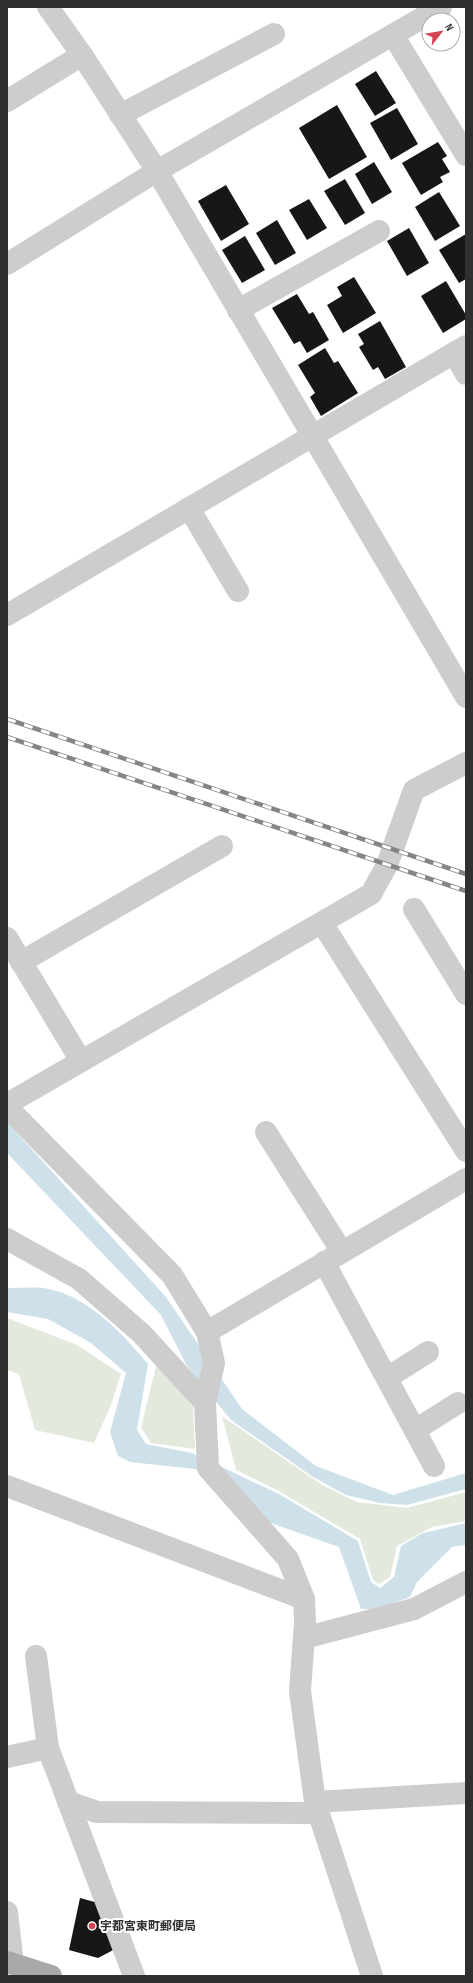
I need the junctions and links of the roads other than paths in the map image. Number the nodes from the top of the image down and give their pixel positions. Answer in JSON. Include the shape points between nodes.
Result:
{"nodes":[{"id":1,"x":48,"y":7,"type":"edge"},
{"id":2,"x":441,"y":7,"type":"edge"},
{"id":3,"x":274,"y":34,"type":"dead end"},
{"id":4,"x":393,"y":35,"type":"junction"},
{"id":5,"x":82,"y":55,"type":"junction"},
{"id":6,"x":7,"y":101,"type":"edge"},
{"id":7,"x":120,"y":115,"type":"junction"},
{"id":8,"x":466,"y":156,"type":"edge"},
{"id":9,"x":157,"y":171,"type":"junction"},
{"id":10,"x":379,"y":231,"type":"dead end"},
{"id":11,"x":7,"y":264,"type":"edge"},
{"id":12,"x":238,"y":310,"type":"junction"},
{"id":13,"x":460,"y":350,"type":"edge"},
{"id":14,"x":466,"y":374,"type":"edge"},
{"id":15,"x":312,"y":436,"type":"junction"},
{"id":16,"x":189,"y":508,"type":"junction"},
{"id":17,"x":238,"y":591,"type":"dead end"},
{"id":18,"x":7,"y":615,"type":"edge"},
{"id":19,"x":466,"y":697,"type":"edge"},
{"id":20,"x":466,"y":763,"type":"edge"},
{"id":21,"x":222,"y":846,"type":"dead end"},
{"id":22,"x":414,"y":909,"type":"dead end"},
{"id":23,"x":322,"y":923,"type":"junction"},
{"id":24,"x":7,"y":938,"type":"edge"},
{"id":25,"x":21,"y":962,"type":"junction"},
{"id":26,"x":466,"y":994,"type":"edge"},
{"id":27,"x":81,"y":1061,"type":"junction"},
{"id":28,"x":7,"y":1105,"type":"edge"},
{"id":29,"x":266,"y":1132,"type":"dead end"},
{"id":30,"x":466,"y":1151,"type":"edge"},
{"id":31,"x":466,"y":1179,"type":"edge"},
{"id":32,"x":7,"y":1239,"type":"edge"},
{"id":33,"x":333,"y":1257,"type":"junction"},
{"id":34,"x":207,"y":1332,"type":"junction"},
{"id":35,"x":428,"y":1352,"type":"dead end"},
{"id":36,"x":387,"y":1378,"type":"junction"},
{"id":37,"x":205,"y":1403,"type":"junction"},
{"id":38,"x":458,"y":1403,"type":"dead end"},
{"id":39,"x":414,"y":1430,"type":"junction"},
{"id":40,"x":434,"y":1466,"type":"dead end"},
{"id":41,"x":7,"y":1486,"type":"edge"},
{"id":42,"x":466,"y":1582,"type":"edge"},
{"id":43,"x":304,"y":1599,"type":"junction"},
{"id":44,"x":304,"y":1638,"type":"junction"},
{"id":45,"x":36,"y":1656,"type":"dead end"},
{"id":46,"x":48,"y":1748,"type":"junction"},
{"id":47,"x":7,"y":1757,"type":"edge"},
{"id":48,"x":466,"y":1793,"type":"edge"},
{"id":49,"x":68,"y":1802,"type":"junction"},
{"id":50,"x":317,"y":1808,"type":"junction"},
{"id":51,"x":7,"y":1912,"type":"edge"},
{"id":52,"x":10,"y":1963,"type":"edge"},
{"id":53,"x":51,"y":1976,"type":"edge"},
{"id":54,"x":134,"y":1976,"type":"edge"},
{"id":55,"x":372,"y":1976,"type":"edge"}],
"edges":[{"from":1,"to":5,"type":"street"},
{"from":2,"to":4,"type":"street"},
{"from":3,"to":7,"type":"street"},
{"from":4,"to":8,"type":"street"},
{"from":4,"to":9,"type":"street"},
{"from":5,"to":6,"type":"street"},
{"from":5,"to":7,"type":"street"},
{"from":7,"to":9,"type":"street"},
{"from":9,"to":11,"type":"street"},
{"from":9,"to":12,"type":"street"},
{"from":10,"to":12,"type":"street"},
{"from":12,"to":15,"type":"street"},
{"from":13,"to":14,"type":"street"},
{"from":13,"to":15,"type":"street"},
{"from":15,"to":16,"type":"street"},
{"from":15,"to":19,"type":"street"},
{"from":16,"to":17,"type":"street"},
{"from":16,"to":18,"type":"street"},
{"from":20,"to":23,"type":"street","via":[[414,790],[387,865],[371,894]]},
{"from":21,"to":25,"type":"street"},
{"from":22,"to":26,"type":"street"},
{"from":23,"to":27,"type":"street"},
{"from":23,"to":30,"type":"street"},
{"from":24,"to":25,"type":"street"},
{"from":25,"to":27,"type":"street"},
{"from":27,"to":28,"type":"street"},
{"from":28,"to":34,"type":"street","via":[[172,1275]]},
{"from":29,"to":33,"type":"street"},
{"from":31,"to":33,"type":"street"},
{"from":32,"to":37,"type":"street","via":[[79,1279],[142,1334]]},
{"from":33,"to":34,"type":"street"},
{"from":33,"to":36,"type":"street"},
{"from":34,"to":37,"type":"street","via":[[214,1363]]},
{"from":35,"to":36,"type":"street"},
{"from":36,"to":39,"type":"street"},
{"from":37,"to":43,"type":"street","via":[[208,1468],[288,1559]]},
{"from":38,"to":39,"type":"street"},
{"from":39,"to":40,"type":"street"},
{"from":41,"to":43,"type":"street"},
{"from":42,"to":44,"type":"street","via":[[414,1609]]},
{"from":43,"to":44,"type":"street"},
{"from":44,"to":50,"type":"street","via":[[300,1691]]},
{"from":45,"to":46,"type":"street"},
{"from":46,"to":47,"type":"street"},
{"from":46,"to":49,"type":"street"},
{"from":48,"to":50,"type":"street"},
{"from":49,"to":50,"type":"street","via":[[97,1812]]},
{"from":49,"to":54,"type":"street"},
{"from":50,"to":55,"type":"street"},
{"from":51,"to":52,"type":"street"},
{"from":52,"to":53,"type":"main road"}]}
